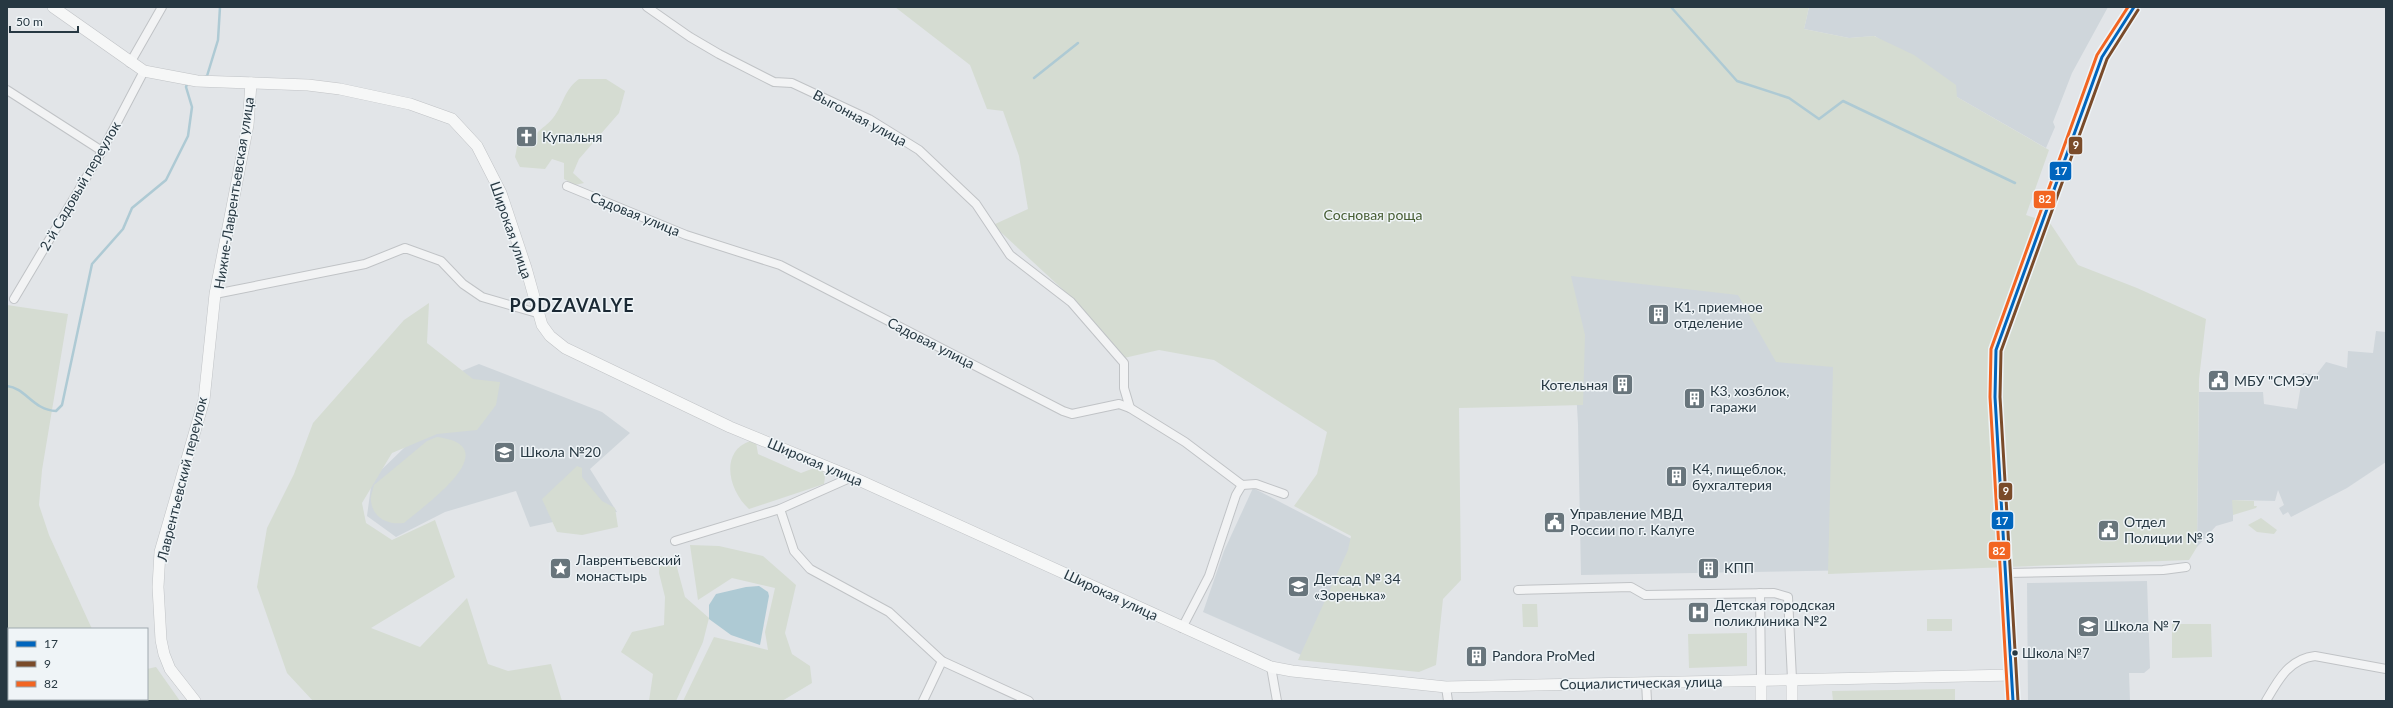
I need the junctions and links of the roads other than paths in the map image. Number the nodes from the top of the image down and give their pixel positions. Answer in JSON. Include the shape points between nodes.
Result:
{"nodes":[{"id":1,"x":53,"y":7,"type":"edge"},
{"id":2,"x":162,"y":7,"type":"edge"},
{"id":3,"x":647,"y":7,"type":"edge"},
{"id":4,"x":2134,"y":7,"type":"edge"},
{"id":5,"x":130,"y":63,"type":"junction"},
{"id":6,"x":144,"y":71,"type":"junction"},
{"id":7,"x":251,"y":83,"type":"junction"},
{"id":8,"x":7,"y":90,"type":"edge"},
{"id":9,"x":102,"y":151,"type":"junction"},
{"id":10,"x":567,"y":186,"type":"dead end"},
{"id":11,"x":215,"y":294,"type":"junction"},
{"id":12,"x":14,"y":299,"type":"dead end"},
{"id":13,"x":537,"y":313,"type":"junction"},
{"id":14,"x":1130,"y":408,"type":"junction"},
{"id":15,"x":852,"y":477,"type":"junction"},
{"id":16,"x":1242,"y":485,"type":"junction"},
{"id":17,"x":1284,"y":494,"type":"dead end"},
{"id":18,"x":780,"y":509,"type":"junction"},
{"id":19,"x":675,"y":541,"type":"dead end"},
{"id":20,"x":2186,"y":567,"type":"dead end"},
{"id":21,"x":2007,"y":572,"type":"junction"},
{"id":22,"x":1518,"y":590,"type":"dead end"},
{"id":23,"x":1760,"y":592,"type":"junction"},
{"id":24,"x":1182,"y":628,"type":"junction"},
{"id":25,"x":942,"y":661,"type":"junction"},
{"id":26,"x":1271,"y":667,"type":"junction"},
{"id":27,"x":2386,"y":669,"type":"edge"},
{"id":28,"x":2013,"y":675,"type":"junction"},
{"id":29,"x":1792,"y":679,"type":"junction"},
{"id":30,"x":1761,"y":680,"type":"junction"},
{"id":31,"x":1646,"y":682,"type":"junction"},
{"id":32,"x":1446,"y":687,"type":"junction"},
{"id":33,"x":195,"y":701,"type":"edge"},
{"id":34,"x":923,"y":701,"type":"edge"},
{"id":35,"x":1029,"y":701,"type":"edge"},
{"id":36,"x":1277,"y":701,"type":"edge"},
{"id":37,"x":1448,"y":701,"type":"edge"},
{"id":38,"x":1647,"y":701,"type":"edge"},
{"id":39,"x":1761,"y":701,"type":"edge"},
{"id":40,"x":1792,"y":701,"type":"edge"},
{"id":41,"x":2013,"y":701,"type":"edge"},
{"id":42,"x":2266,"y":701,"type":"edge"}],
"edges":[{"from":1,"to":5,"type":"street"},
{"from":2,"to":5,"type":"street"},
{"from":3,"to":14,"type":"street","name":"Выгонная улица","via":[[690,37],[726,57],[774,82],[792,83],[855,112],[919,150],[976,204],[1010,255],[1070,302],[1124,363],[1124,388]]},
{"from":4,"to":21,"type":"street","via":[[2099,64],[1996,350],[1995,397]]},
{"from":5,"to":6,"type":"street"},
{"from":6,"to":7,"type":"street","via":[[197,81]]},
{"from":6,"to":9,"type":"street","name":"2-й Садовый переулок"},
{"from":7,"to":11,"type":"street","name":"Нижне-Лаврентьевская улица","via":[[248,125]]},
{"from":7,"to":13,"type":"street","name":"Широкая улица","via":[[340,89],[410,104],[452,119],[477,146],[501,194],[526,268]]},
{"from":8,"to":9,"type":"street"},
{"from":9,"to":12,"type":"street","name":"2-й Садовый переулок"},
{"from":10,"to":14,"type":"street","name":"Садовая улица","via":[[686,235],[780,265],[1063,411],[1072,414],[1119,404]]},
{"from":11,"to":13,"type":"street","name":"Нижне-Лаврентьевская улица","via":[[366,264],[405,248],[441,261],[463,284],[482,297]]},
{"from":11,"to":33,"type":"street","name":"Лаврентьевский переулок","via":[[204,400],[160,552],[158,587],[164,654],[170,669]]},
{"from":13,"to":15,"type":"street","name":"Широкая улица","via":[[550,336],[565,348],[730,427]]},
{"from":14,"to":16,"type":"street","name":"Садовая улица","via":[[1185,442]]},
{"from":15,"to":18,"type":"street"},
{"from":15,"to":24,"type":"street","name":"Широкая улица"},
{"from":16,"to":17,"type":"street","via":[[1256,484]]},
{"from":16,"to":24,"type":"street","via":[[1236,495],[1209,576]]},
{"from":18,"to":19,"type":"street"},
{"from":18,"to":25,"type":"street","via":[[794,551],[810,569],[889,612]]},
{"from":20,"to":21,"type":"street","via":[[2162,570]]},
{"from":21,"to":28,"type":"street"},
{"from":22,"to":23,"type":"street","via":[[1631,587],[1644,596]]},
{"from":23,"to":29,"type":"street","via":[[1788,597]]},
{"from":23,"to":30,"type":"street"},
{"from":24,"to":26,"type":"street","name":"Широкая улица"},
{"from":25,"to":34,"type":"street"},
{"from":25,"to":35,"type":"street"},
{"from":26,"to":32,"type":"street","name":"Социалистическая улица"},
{"from":26,"to":36,"type":"street"},
{"from":27,"to":42,"type":"street","via":[[2315,656],[2305,657],[2287,669]]},
{"from":28,"to":29,"type":"street","name":"Социалистическая улица"},
{"from":28,"to":41,"type":"street"},
{"from":29,"to":30,"type":"street","name":"Социалистическая улица"},
{"from":29,"to":40,"type":"street"},
{"from":30,"to":31,"type":"street","name":"Социалистическая улица"},
{"from":30,"to":39,"type":"street"},
{"from":31,"to":32,"type":"street","name":"Социалистическая улица"},
{"from":31,"to":38,"type":"street"},
{"from":32,"to":37,"type":"street"}]}
